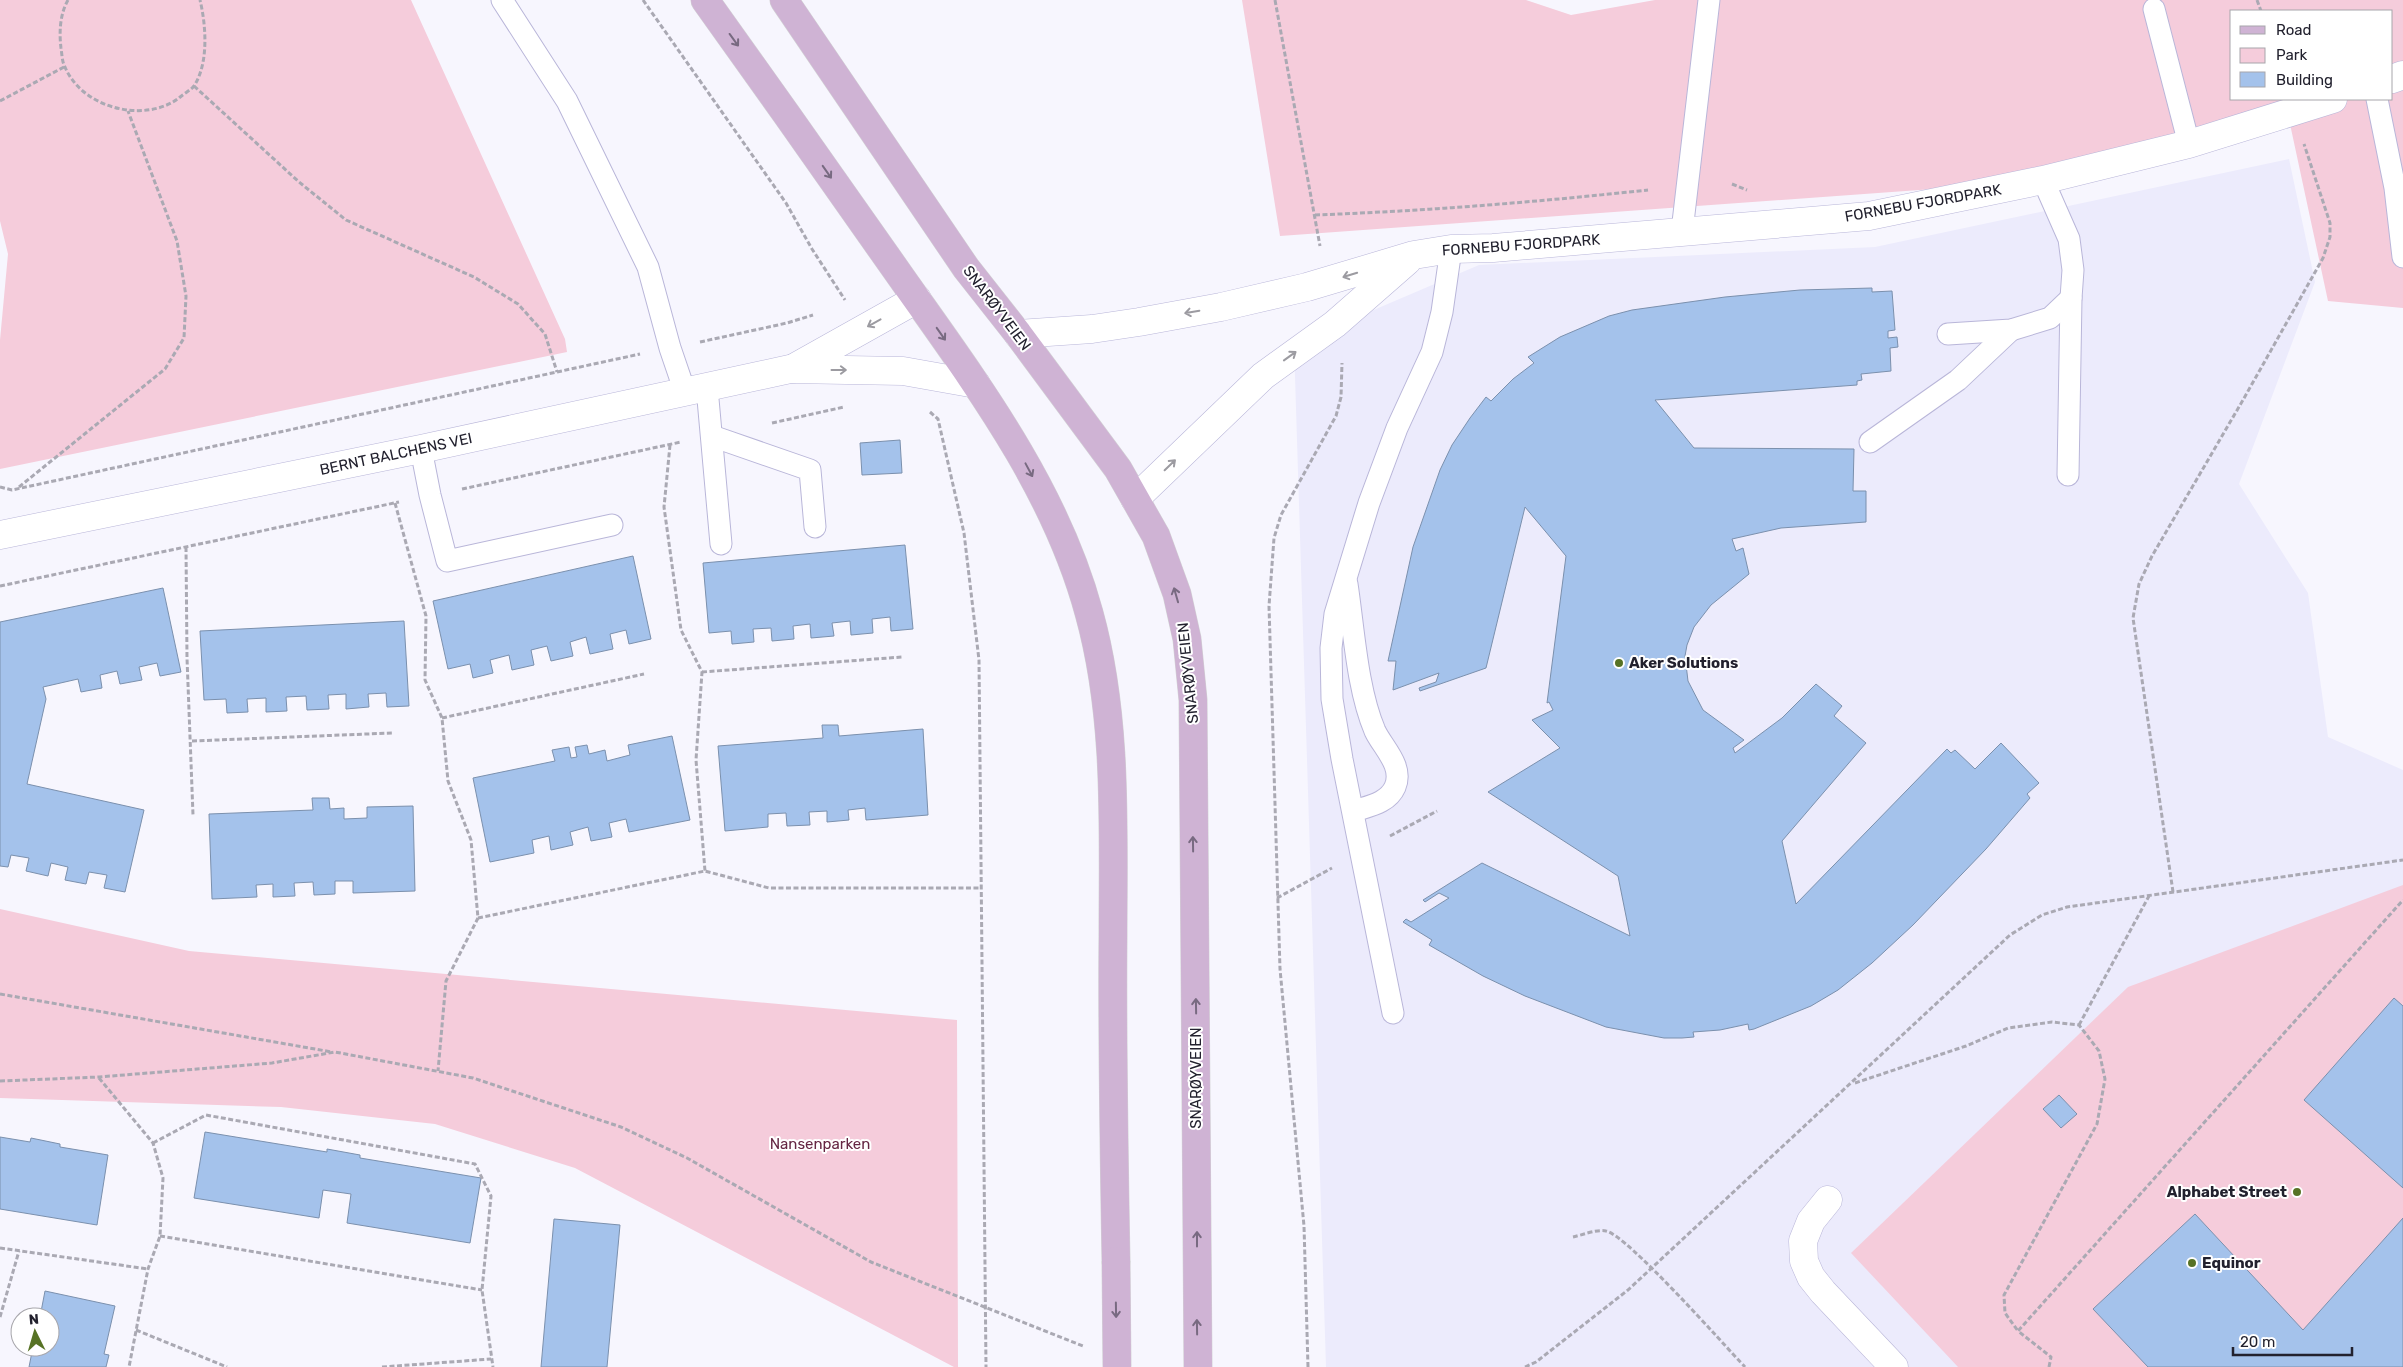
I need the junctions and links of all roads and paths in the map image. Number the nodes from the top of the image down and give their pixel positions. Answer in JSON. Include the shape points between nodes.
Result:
{"nodes":[{"id":1,"x":68,"y":0,"type":"edge"},
{"id":2,"x":200,"y":0,"type":"edge"},
{"id":3,"x":502,"y":0,"type":"edge"},
{"id":4,"x":643,"y":0,"type":"edge"},
{"id":5,"x":706,"y":0,"type":"edge"},
{"id":6,"x":784,"y":0,"type":"edge"},
{"id":7,"x":1275,"y":0,"type":"edge"},
{"id":8,"x":1709,"y":0,"type":"edge"},
{"id":9,"x":2154,"y":9,"type":"dead end"},
{"id":10,"x":64,"y":66,"type":"junction"},
{"id":11,"x":194,"y":86,"type":"junction"},
{"id":12,"x":2330,"y":100,"type":"edge"},
{"id":13,"x":2377,"y":100,"type":"edge"},
{"id":14,"x":0,"y":101,"type":"edge"},
{"id":15,"x":128,"y":111,"type":"junction"},
{"id":16,"x":2293,"y":111,"type":"junction"},
{"id":17,"x":2189,"y":144,"type":"junction"},
{"id":18,"x":2043,"y":180,"type":"junction"},
{"id":19,"x":1648,"y":190,"type":"dead end"},
{"id":20,"x":1315,"y":215,"type":"junction"},
{"id":21,"x":1682,"y":231,"type":"junction"},
{"id":22,"x":1451,"y":248,"type":"junction"},
{"id":23,"x":1322,"y":252,"type":"dead end"},
{"id":24,"x":1414,"y":255,"type":"junction"},
{"id":25,"x":2403,"y":257,"type":"edge"},
{"id":26,"x":2071,"y":298,"type":"junction"},
{"id":27,"x":916,"y":299,"type":"junction"},
{"id":28,"x":841,"y":306,"type":"dead end"},
{"id":29,"x":819,"y":313,"type":"dead end"},
{"id":30,"x":2011,"y":330,"type":"junction"},
{"id":31,"x":1018,"y":334,"type":"junction"},
{"id":32,"x":1948,"y":334,"type":"dead end"},
{"id":33,"x":670,"y":348,"type":"junction"},
{"id":34,"x":1342,"y":354,"type":"dead end"},
{"id":35,"x":790,"y":369,"type":"junction"},
{"id":36,"x":557,"y":372,"type":"junction"},
{"id":37,"x":976,"y":384,"type":"junction"},
{"id":38,"x":696,"y":390,"type":"junction"},
{"id":39,"x":853,"y":405,"type":"dead end"},
{"id":40,"x":925,"y":408,"type":"dead end"},
{"id":41,"x":768,"y":424,"type":"dead end"},
{"id":42,"x":712,"y":436,"type":"junction"},
{"id":43,"x":1870,"y":442,"type":"dead end"},
{"id":44,"x":670,"y":445,"type":"junction"},
{"id":45,"x":421,"y":449,"type":"junction"},
{"id":46,"x":2068,"y":475,"type":"dead end"},
{"id":47,"x":0,"y":487,"type":"edge"},
{"id":48,"x":18,"y":488,"type":"junction"},
{"id":49,"x":430,"y":496,"type":"junction"},
{"id":50,"x":1135,"y":499,"type":"junction"},
{"id":51,"x":395,"y":502,"type":"junction"},
{"id":52,"x":612,"y":525,"type":"dead end"},
{"id":53,"x":815,"y":527,"type":"dead end"},
{"id":54,"x":0,"y":535,"type":"edge"},
{"id":55,"x":721,"y":544,"type":"dead end"},
{"id":56,"x":186,"y":547,"type":"junction"},
{"id":57,"x":1346,"y":576,"type":"junction"},
{"id":58,"x":0,"y":586,"type":"edge"},
{"id":59,"x":902,"y":657,"type":"dead end"},
{"id":60,"x":702,"y":672,"type":"junction"},
{"id":61,"x":644,"y":674,"type":"dead end"},
{"id":62,"x":442,"y":718,"type":"junction"},
{"id":63,"x":392,"y":733,"type":"dead end"},
{"id":64,"x":192,"y":741,"type":"junction"},
{"id":65,"x":1354,"y":811,"type":"junction"},
{"id":66,"x":193,"y":815,"type":"dead end"},
{"id":67,"x":2403,"y":860,"type":"edge"},
{"id":68,"x":705,"y":871,"type":"junction"},
{"id":69,"x":981,"y":888,"type":"junction"},
{"id":70,"x":2173,"y":892,"type":"junction"},
{"id":71,"x":2149,"y":895,"type":"junction"},
{"id":72,"x":2403,"y":900,"type":"edge"},
{"id":73,"x":478,"y":918,"type":"junction"},
{"id":74,"x":0,"y":994,"type":"edge"},
{"id":75,"x":1393,"y":1013,"type":"dead end"},
{"id":76,"x":2079,"y":1025,"type":"junction"},
{"id":77,"x":335,"y":1052,"type":"junction"},
{"id":78,"x":438,"y":1071,"type":"junction"},
{"id":79,"x":99,"y":1078,"type":"junction"},
{"id":80,"x":0,"y":1081,"type":"edge"},
{"id":81,"x":1852,"y":1084,"type":"junction"},
{"id":82,"x":153,"y":1143,"type":"junction"},
{"id":83,"x":1828,"y":1200,"type":"dead end"},
{"id":84,"x":160,"y":1236,"type":"junction"},
{"id":85,"x":1572,"y":1237,"type":"dead end"},
{"id":86,"x":0,"y":1248,"type":"edge"},
{"id":87,"x":19,"y":1251,"type":"junction"},
{"id":88,"x":148,"y":1268,"type":"junction"},
{"id":89,"x":1651,"y":1268,"type":"junction"},
{"id":90,"x":482,"y":1290,"type":"junction"},
{"id":91,"x":985,"y":1308,"type":"junction"},
{"id":92,"x":0,"y":1317,"type":"edge"},
{"id":93,"x":136,"y":1330,"type":"junction"},
{"id":94,"x":2018,"y":1331,"type":"junction"},
{"id":95,"x":1088,"y":1348,"type":"dead end"},
{"id":96,"x":491,"y":1359,"type":"junction"},
{"id":97,"x":129,"y":1367,"type":"edge"},
{"id":98,"x":227,"y":1367,"type":"edge"},
{"id":99,"x":382,"y":1367,"type":"edge"},
{"id":100,"x":493,"y":1367,"type":"edge"},
{"id":101,"x":986,"y":1367,"type":"edge"},
{"id":102,"x":1117,"y":1367,"type":"edge"},
{"id":103,"x":1198,"y":1367,"type":"edge"},
{"id":104,"x":1308,"y":1367,"type":"edge"},
{"id":105,"x":1525,"y":1367,"type":"edge"},
{"id":106,"x":1745,"y":1367,"type":"edge"},
{"id":107,"x":1894,"y":1367,"type":"edge"},
{"id":108,"x":2049,"y":1367,"type":"edge"}],
"edges":[{"from":1,"to":10,"type":"path","via":[[60,36]]},
{"from":2,"to":11,"type":"path","via":[[205,19],[205,54]]},
{"from":3,"to":33,"type":"lane","via":[[567,101],[648,266]]},
{"from":4,"to":28,"type":"path","via":[[791,211],[847,304]]},
{"from":5,"to":27,"type":"main road","one_way":true},
{"from":6,"to":31,"type":"main road","name":"SNARØYVEIEN","via":[[966,268]]},
{"from":7,"to":20,"type":"path"},
{"from":8,"to":21,"type":"lane"},
{"from":9,"to":17,"type":"lane"},
{"from":10,"to":14,"type":"path"},
{"from":10,"to":15,"type":"path","via":[[76,84],[93,99]]},
{"from":11,"to":15,"type":"path","via":[[171,104],[150,110]]},
{"from":11,"to":36,"type":"path","via":[[346,220],[474,277],[518,304],[545,334]]},
{"from":12,"to":16,"type":"street","name":"FORNEBU FJORDPARK"},
{"from":13,"to":25,"type":"lane","via":[[2395,188]]},
{"from":15,"to":48,"type":"path","via":[[177,241],[186,296],[184,338],[165,369]]},
{"from":16,"to":17,"type":"street","name":"FORNEBU FJORDPARK"},
{"from":16,"to":70,"type":"path","via":[[2324,200],[2330,237],[2323,258],[2152,556],[2138,584],[2132,618]]},
{"from":17,"to":18,"type":"street","name":"FORNEBU FJORDPARK"},
{"from":18,"to":21,"type":"street","name":"FORNEBU FJORDPARK","via":[[1869,216]]},
{"from":18,"to":26,"type":"lane","via":[[2070,240],[2074,270]]},
{"from":19,"to":20,"type":"path","via":[[1382,213]]},
{"from":20,"to":23,"type":"path"},
{"from":21,"to":22,"type":"street","name":"FORNEBU FJORDPARK","via":[[1493,248]]},
{"from":22,"to":24,"type":"street","name":"FORNEBU FJORDPARK"},
{"from":22,"to":57,"type":"lane","via":[[1442,312],[1432,352],[1397,428]]},
{"from":24,"to":31,"type":"street","name":"FORNEBU FJORDPARK","one_way":true,"via":[[1327,282],[1221,307],[1092,329]]},
{"from":50,"to":24,"type":"street","one_way":true,"via":[[1263,376],[1335,324]]},
{"from":26,"to":30,"type":"lane","via":[[2050,318]]},
{"from":26,"to":46,"type":"lane"},
{"from":27,"to":35,"type":"street","name":"BERNT BALCHENS VEI","one_way":true},
{"from":27,"to":37,"type":"main road","one_way":true},
{"from":29,"to":33,"type":"path"},
{"from":30,"to":32,"type":"lane"},
{"from":30,"to":43,"type":"lane","via":[[1958,380]]},
{"from":31,"to":50,"type":"main road","name":"SNARØYVEIEN","via":[[1118,469]]},
{"from":33,"to":36,"type":"path"},
{"from":33,"to":38,"type":"lane"},
{"from":34,"to":104,"type":"path","via":[[1343,379],[1336,416],[1281,515],[1274,538],[1269,606],[1279,952],[1304,1226]]},
{"from":35,"to":37,"type":"street","name":"BERNT BALCHENS VEI","one_way":true,"via":[[903,371]]},
{"from":35,"to":38,"type":"street","name":"BERNT BALCHENS VEI"},
{"from":36,"to":48,"type":"path"},
{"from":37,"to":102,"type":"main road","one_way":true,"bridge":true,"via":[[1024,459],[1056,522],[1090,615],[1100,663],[1111,762],[1113,816],[1112,1050]]},
{"from":38,"to":42,"type":"lane"},
{"from":38,"to":45,"type":"street","name":"BERNT BALCHENS VEI"},
{"from":39,"to":41,"type":"path"},
{"from":40,"to":69,"type":"path","via":[[938,419],[964,534],[974,600],[979,660]]},
{"from":42,"to":44,"type":"path"},
{"from":42,"to":53,"type":"lane","via":[[810,470]]},
{"from":42,"to":55,"type":"lane"},
{"from":44,"to":49,"type":"path"},
{"from":44,"to":60,"type":"path","via":[[664,507],[681,630]]},
{"from":45,"to":49,"type":"lane"},
{"from":45,"to":54,"type":"street","name":"BERNT BALCHENS VEI"},
{"from":47,"to":48,"type":"path"},
{"from":49,"to":51,"type":"path"},
{"from":49,"to":52,"type":"lane","via":[[447,561]]},
{"from":103,"to":50,"type":"main road","name":"SNARØYVEIEN","one_way":true,"via":[[1193,700],[1187,638],[1177,594],[1156,536]]},
{"from":51,"to":56,"type":"path"},
{"from":51,"to":62,"type":"path","via":[[426,616],[424,680]]},
{"from":56,"to":58,"type":"path"},
{"from":56,"to":64,"type":"path"},
{"from":57,"to":65,"type":"lane","via":[[1335,614],[1331,648],[1332,699]]},
{"from":57,"to":65,"type":"lane","via":[[1366,706],[1397,772],[1395,786],[1384,801]]},
{"from":59,"to":60,"type":"path"},
{"from":60,"to":68,"type":"path","via":[[696,760]]},
{"from":61,"to":62,"type":"path"},
{"from":62,"to":73,"type":"path","via":[[448,781],[471,840]]},
{"from":63,"to":64,"type":"path"},
{"from":64,"to":66,"type":"path"},
{"from":65,"to":75,"type":"lane"},
{"from":67,"to":70,"type":"path"},
{"from":68,"to":69,"type":"path","via":[[769,888]]},
{"from":68,"to":73,"type":"path"},
{"from":69,"to":91,"type":"path"},
{"from":70,"to":71,"type":"path"},
{"from":71,"to":76,"type":"path"},
{"from":71,"to":81,"type":"path","via":[[2067,907],[2042,915],[2010,935]]},
{"from":72,"to":94,"type":"path"},
{"from":73,"to":78,"type":"path","via":[[446,981]]},
{"from":74,"to":77,"type":"path"},
{"from":76,"to":81,"type":"path","via":[[2052,1022],[2008,1028],[1966,1046]]},
{"from":76,"to":94,"type":"path","via":[[2099,1052],[2105,1079],[2097,1124],[2004,1296],[2005,1313]]},
{"from":77,"to":78,"type":"path"},
{"from":77,"to":79,"type":"path","via":[[272,1063]]},
{"from":78,"to":91,"type":"path","via":[[473,1078],[621,1127],[687,1158],[871,1262]]},
{"from":79,"to":80,"type":"path"},
{"from":79,"to":82,"type":"path"},
{"from":81,"to":89,"type":"path"},
{"from":82,"to":84,"type":"path","via":[[163,1178]]},
{"from":82,"to":90,"type":"path","via":[[206,1115],[475,1164],[491,1196]]},
{"from":83,"to":107,"type":"street","via":[[1811,1221],[1803,1241],[1804,1261],[1822,1292]]},
{"from":84,"to":88,"type":"path"},
{"from":84,"to":90,"type":"path"},
{"from":85,"to":89,"type":"path","via":[[1606,1231],[1620,1238]]},
{"from":86,"to":87,"type":"path"},
{"from":87,"to":88,"type":"path"},
{"from":87,"to":92,"type":"path"},
{"from":88,"to":93,"type":"path"},
{"from":89,"to":105,"type":"path","via":[[1628,1290],[1536,1362]]},
{"from":89,"to":106,"type":"path"},
{"from":90,"to":96,"type":"path"},
{"from":91,"to":95,"type":"path"},
{"from":91,"to":101,"type":"path"},
{"from":93,"to":97,"type":"path"},
{"from":93,"to":98,"type":"path"},
{"from":94,"to":108,"type":"path","via":[[2052,1357]]},
{"from":96,"to":99,"type":"path"},
{"from":96,"to":100,"type":"path"}]}
